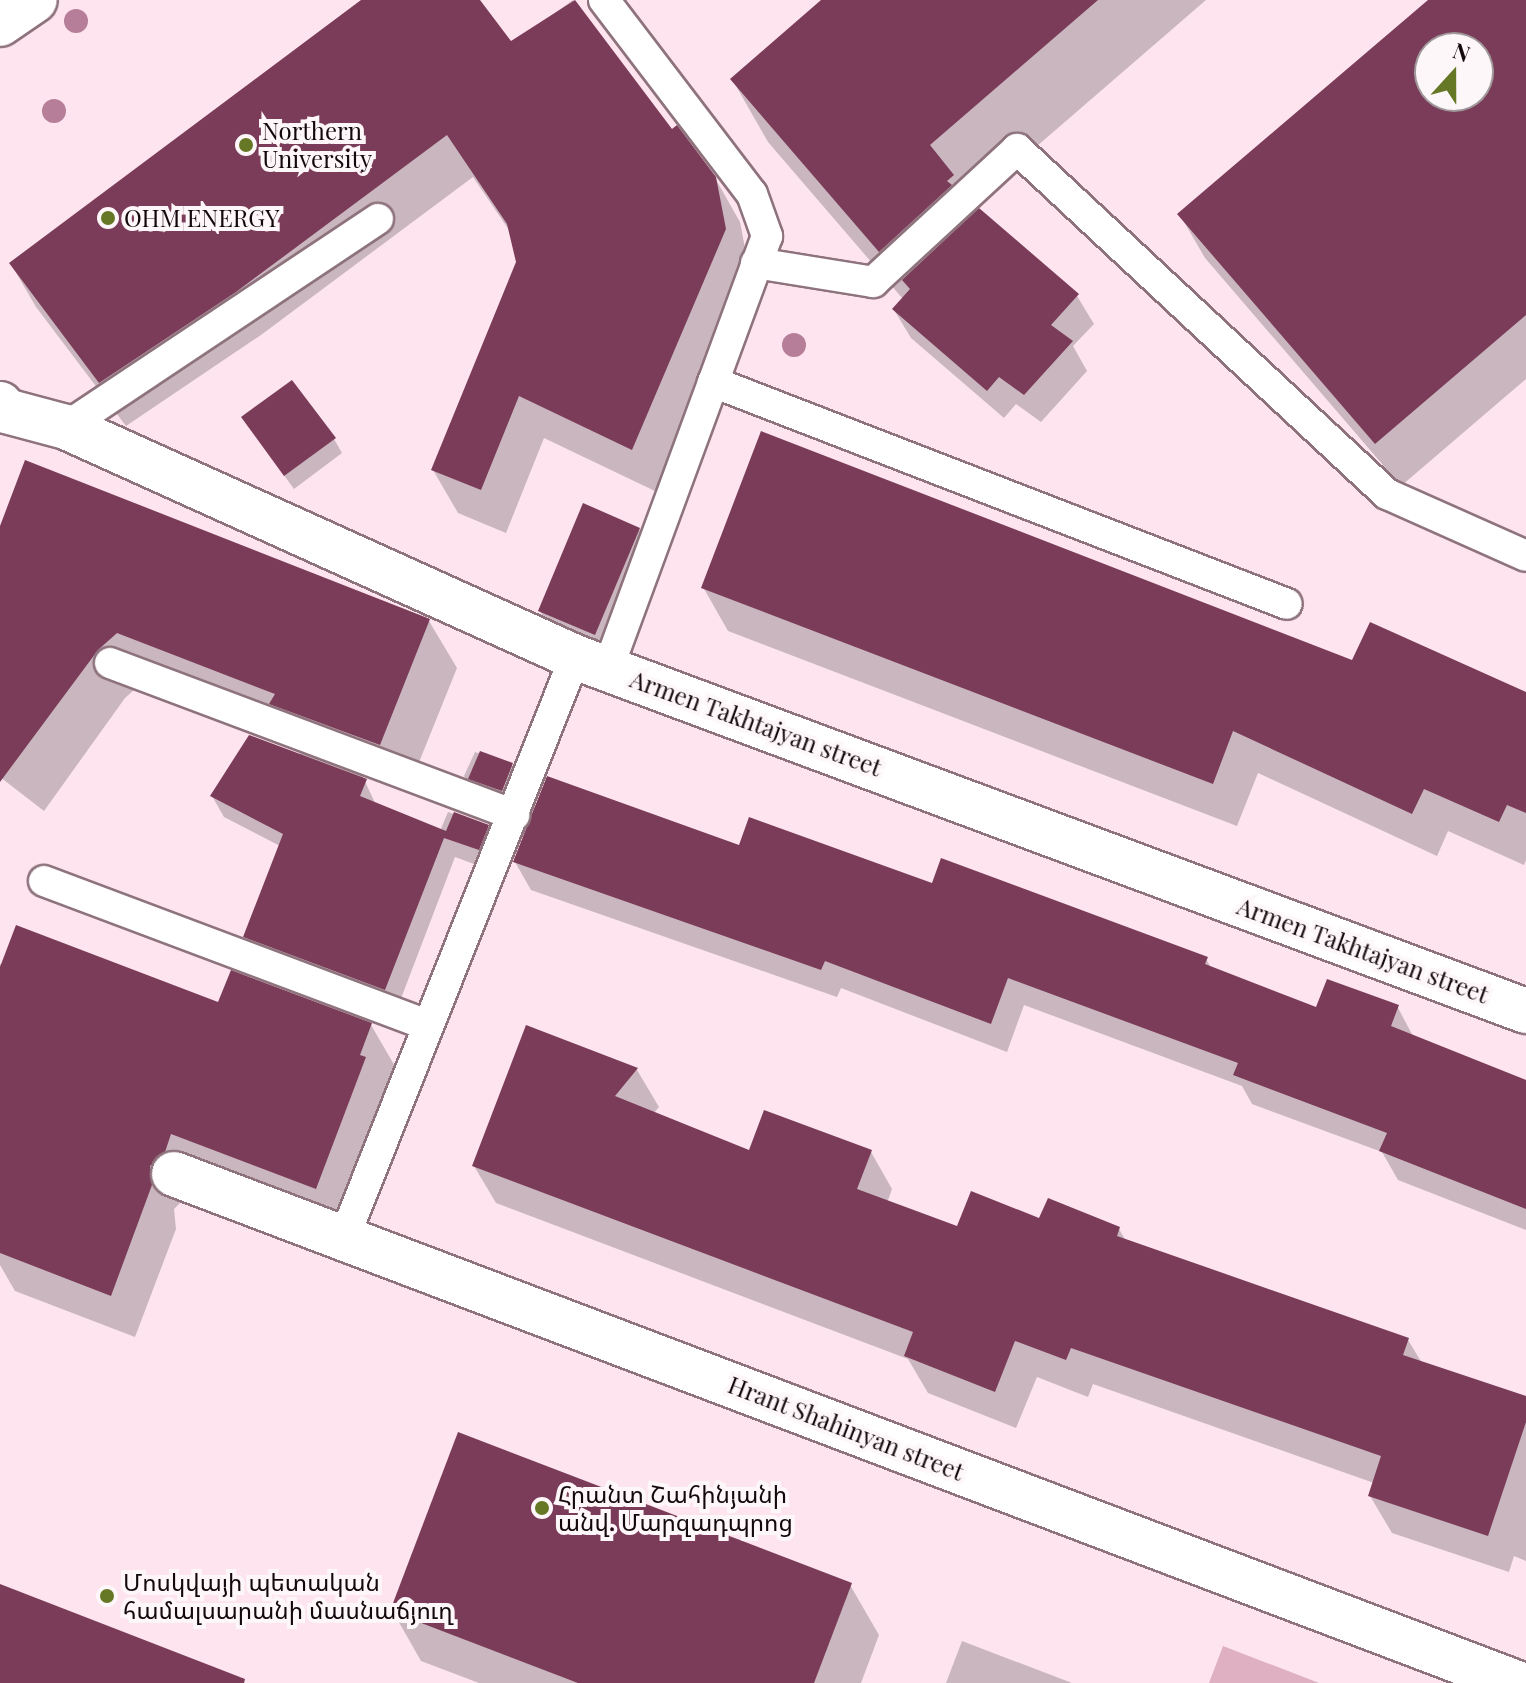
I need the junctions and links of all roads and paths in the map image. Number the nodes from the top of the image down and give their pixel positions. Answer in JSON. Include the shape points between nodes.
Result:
{"nodes":[{"id":1,"x":35,"y":0,"type":"edge"},
{"id":2,"x":604,"y":0,"type":"edge"},
{"id":3,"x":0,"y":24,"type":"edge"},
{"id":4,"x":378,"y":219,"type":"dead end"},
{"id":5,"x":756,"y":263,"type":"junction"},
{"id":6,"x":713,"y":382,"type":"junction"},
{"id":7,"x":2,"y":417,"type":"edge"},
{"id":8,"x":66,"y":427,"type":"junction"},
{"id":9,"x":1526,"y":556,"type":"edge"},
{"id":10,"x":1287,"y":604,"type":"dead end"},
{"id":11,"x":591,"y":662,"type":"junction"},
{"id":12,"x":110,"y":663,"type":"dead end"},
{"id":13,"x":514,"y":815,"type":"junction"},
{"id":14,"x":44,"y":881,"type":"dead end"},
{"id":15,"x":1526,"y":1011,"type":"edge"},
{"id":16,"x":428,"y":1025,"type":"junction"},
{"id":17,"x":174,"y":1174,"type":"dead end"},
{"id":18,"x":344,"y":1238,"type":"junction"},
{"id":19,"x":1517,"y":1683,"type":"edge"}],
"edges":[{"from":1,"to":3,"type":"street"},
{"from":2,"to":5,"type":"lane","via":[[752,194],[767,236]]},
{"from":4,"to":8,"type":"lane"},
{"from":5,"to":6,"type":"lane"},
{"from":5,"to":9,"type":"lane","via":[[873,282],[1017,149],[1387,494]]},
{"from":6,"to":10,"type":"lane"},
{"from":6,"to":11,"type":"lane"},
{"from":7,"to":8,"type":"street","name":"Armen Takhtajyan street"},
{"from":8,"to":11,"type":"street","name":"Armen Takhtajyan street"},
{"from":11,"to":13,"type":"lane"},
{"from":11,"to":15,"type":"street","name":"Armen Takhtajyan street"},
{"from":12,"to":13,"type":"lane"},
{"from":13,"to":16,"type":"lane"},
{"from":14,"to":16,"type":"lane"},
{"from":16,"to":18,"type":"lane"},
{"from":17,"to":18,"type":"street","name":"Hrant Shahinyan street"},
{"from":18,"to":19,"type":"street","name":"Hrant Shahinyan street"}]}
